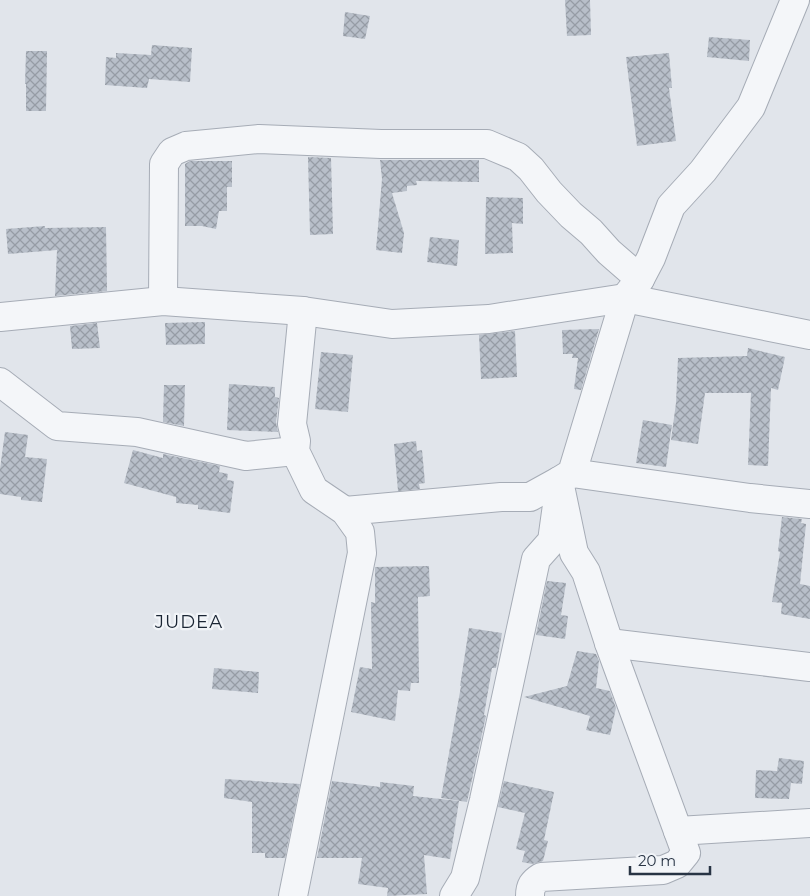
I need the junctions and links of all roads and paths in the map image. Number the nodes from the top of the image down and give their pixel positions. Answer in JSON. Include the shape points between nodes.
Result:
{"nodes":[{"id":1,"x":795,"y":0,"type":"edge"},
{"id":2,"x":633,"y":288,"type":"junction"},
{"id":3,"x":163,"y":301,"type":"junction"},
{"id":4,"x":303,"y":311,"type":"junction"},
{"id":5,"x":0,"y":317,"type":"edge"},
{"id":6,"x":810,"y":335,"type":"edge"},
{"id":7,"x":0,"y":382,"type":"edge"},
{"id":8,"x":295,"y":451,"type":"junction"},
{"id":9,"x":566,"y":477,"type":"junction"},
{"id":10,"x":810,"y":504,"type":"edge"},
{"id":11,"x":345,"y":510,"type":"junction"},
{"id":12,"x":609,"y":643,"type":"junction"},
{"id":13,"x":810,"y":667,"type":"edge"},
{"id":14,"x":810,"y":823,"type":"edge"},
{"id":15,"x":678,"y":831,"type":"junction"},
{"id":16,"x":293,"y":896,"type":"edge"},
{"id":17,"x":454,"y":896,"type":"edge"},
{"id":18,"x":530,"y":896,"type":"edge"}],
"edges":[{"from":1,"to":2,"type":"street","via":[[751,107],[703,171],[671,206],[654,251]]},
{"from":2,"to":3,"type":"street","via":[[591,232],[518,157],[500,148],[487,144],[259,139],[186,146],[172,152],[164,164]]},
{"from":2,"to":4,"type":"street","via":[[488,319],[392,324]]},
{"from":2,"to":6,"type":"street"},
{"from":2,"to":9,"type":"street"},
{"from":3,"to":4,"type":"street"},
{"from":3,"to":5,"type":"street"},
{"from":4,"to":8,"type":"street","via":[[292,424]]},
{"from":7,"to":8,"type":"street","via":[[58,426],[137,432],[246,456]]},
{"from":8,"to":11,"type":"street","via":[[314,490]]},
{"from":9,"to":10,"type":"street"},
{"from":9,"to":11,"type":"street","via":[[530,497]]},
{"from":9,"to":12,"type":"street","via":[[574,553],[586,572]]},
{"from":9,"to":17,"type":"street","via":[[552,541],[536,559],[465,878]]},
{"from":11,"to":16,"type":"street","via":[[360,532],[362,553]]},
{"from":12,"to":13,"type":"street"},
{"from":12,"to":15,"type":"street"},
{"from":14,"to":15,"type":"street"},
{"from":15,"to":18,"type":"street","via":[[686,853],[677,864],[663,870],[542,878],[530,888]]}]}
